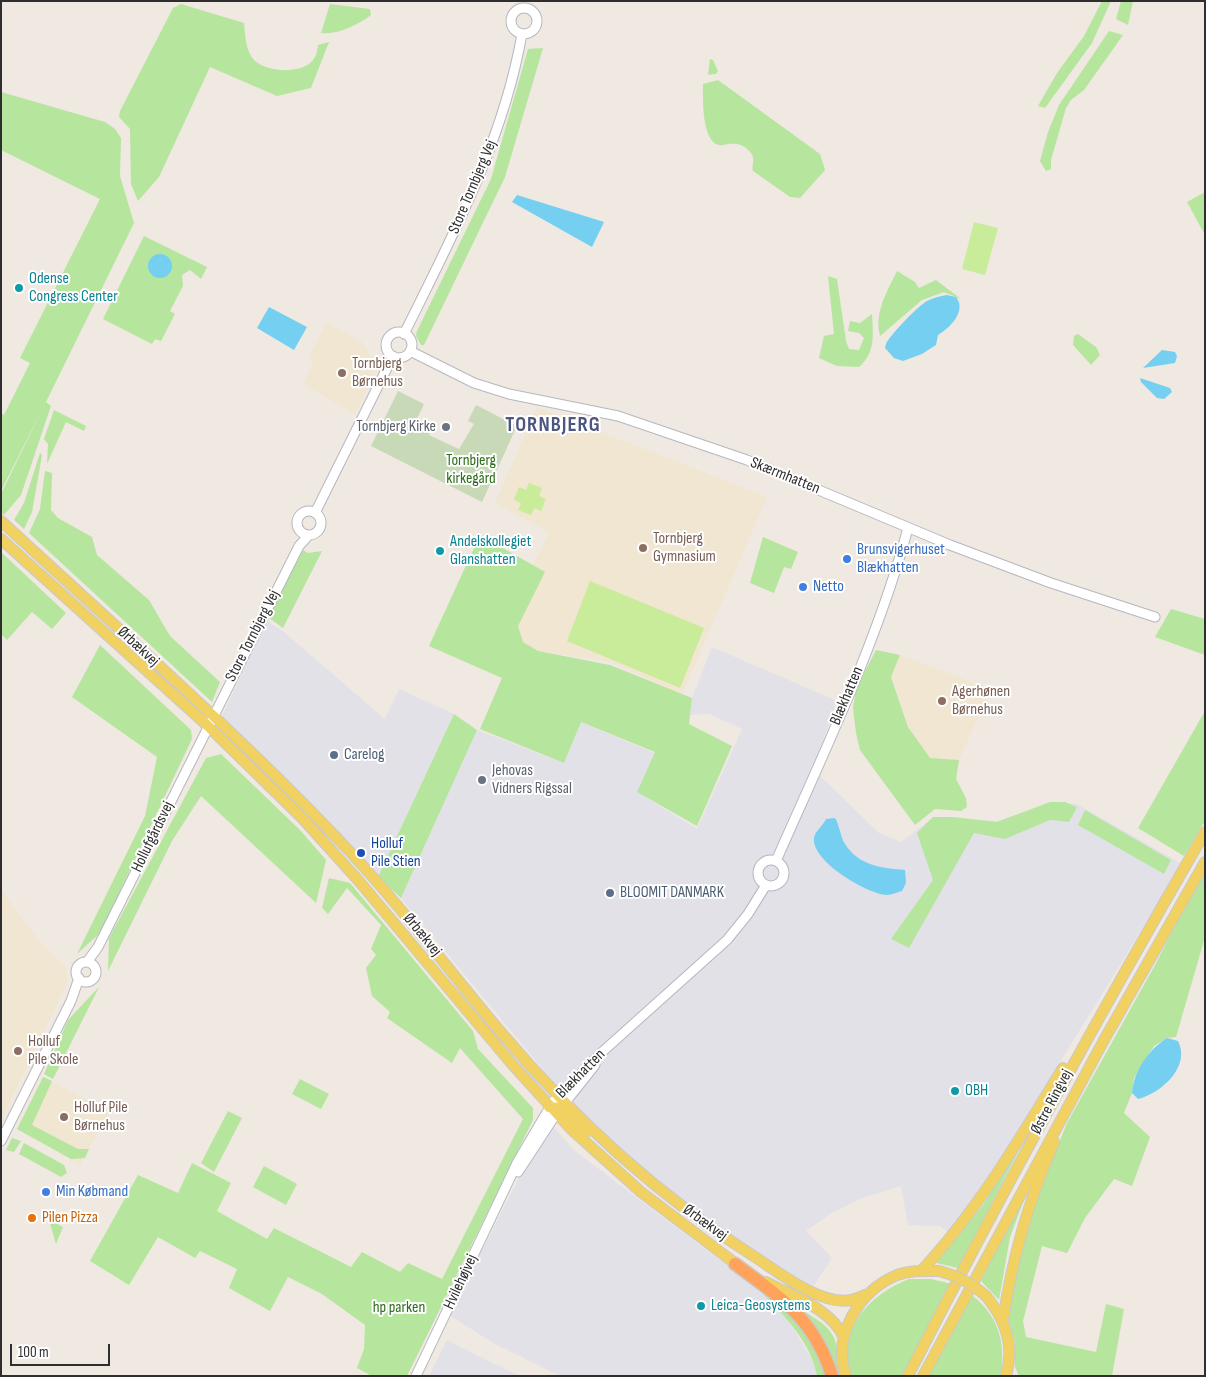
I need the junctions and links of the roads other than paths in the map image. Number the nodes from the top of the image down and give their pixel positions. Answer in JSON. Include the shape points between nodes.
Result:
{"nodes":[{"id":1,"x":526,"y":5,"type":"edge"},
{"id":2,"x":522,"y":34,"type":"junction"},
{"id":3,"x":404,"y":334,"type":"junction"},
{"id":4,"x":410,"y":351,"type":"junction"},
{"id":5,"x":393,"y":356,"type":"junction"},
{"id":6,"x":315,"y":513,"type":"junction"},
{"id":7,"x":1,"y":521,"type":"edge"},
{"id":8,"x":908,"y":528,"type":"junction"},
{"id":9,"x":305,"y":533,"type":"junction"},
{"id":10,"x":1,"y":540,"type":"edge"},
{"id":11,"x":1155,"y":617,"type":"dead end"},
{"id":12,"x":213,"y":716,"type":"junction"},
{"id":13,"x":208,"y":726,"type":"junction"},
{"id":14,"x":1205,"y":832,"type":"edge"},
{"id":15,"x":776,"y":861,"type":"junction"},
{"id":16,"x":1205,"y":862,"type":"edge"},
{"id":17,"x":766,"y":885,"type":"junction"},
{"id":18,"x":90,"y":964,"type":"junction"},
{"id":19,"x":82,"y":980,"type":"junction"},
{"id":20,"x":1105,"y":1005,"type":"junction"},
{"id":21,"x":1104,"y":1040,"type":"junction"},
{"id":22,"x":557,"y":1105,"type":"junction"},
{"id":23,"x":1,"y":1141,"type":"edge"},
{"id":24,"x":735,"y":1264,"type":"junction"},
{"id":25,"x":922,"y":1270,"type":"junction"},
{"id":26,"x":868,"y":1294,"type":"junction"},
{"id":27,"x":1003,"y":1320,"type":"junction"},
{"id":28,"x":844,"y":1338,"type":"junction"},
{"id":29,"x":1009,"y":1373,"type":"edge"},
{"id":30,"x":416,"y":1376,"type":"edge"},
{"id":31,"x":832,"y":1376,"type":"edge"},
{"id":32,"x":846,"y":1376,"type":"edge"},
{"id":33,"x":908,"y":1376,"type":"edge"},
{"id":34,"x":923,"y":1376,"type":"edge"}],
"edges":[{"from":1,"to":2,"type":"street","via":[[516,11],[512,20],[514,29]]},
{"from":1,"to":2,"type":"street","via":[[536,15],[537,24],[532,32]]},
{"from":2,"to":3,"type":"street","name":"Store Tornbjerg Vej","via":[[503,112],[487,160]]},
{"from":3,"to":4,"type":"street","via":[[411,341]]},
{"from":3,"to":5,"type":"street","via":[[395,333],[388,340],[387,349]]},
{"from":4,"to":5,"type":"street","via":[[403,357]]},
{"from":4,"to":8,"type":"street","name":"Skærmhatten","via":[[474,383],[509,394],[618,416],[746,460]]},
{"from":5,"to":6,"type":"street"},
{"from":6,"to":9,"type":"street","via":[[321,526],[315,534]]},
{"from":6,"to":9,"type":"street","via":[[301,515],[298,521]]},
{"from":7,"to":12,"type":"main road","name":"Ørbækvej"},
{"from":8,"to":11,"type":"street","name":"Skærmhatten","via":[[1044,581]]},
{"from":8,"to":15,"type":"street","name":"Blækhatten","via":[[892,587],[873,635]]},
{"from":9,"to":12,"type":"street","name":"Store Tornbjerg Vej"},
{"from":10,"to":13,"type":"main road","name":"Ørbækvej"},
{"from":12,"to":13,"type":"street","name":"Store Tornbjerg Vej"},
{"from":12,"to":22,"type":"main road","name":"Ørbækvej","via":[[351,853]]},
{"from":13,"to":18,"type":"street","name":"Hollufgårdsvej"},
{"from":13,"to":22,"type":"main road","name":"Ørbækvej","via":[[358,880],[505,1056]]},
{"from":14,"to":20,"type":"main road","name":"Østre Ringvej"},
{"from":15,"to":17,"type":"street","via":[[765,862],[760,868],[760,879]]},
{"from":15,"to":17,"type":"street","via":[[783,867],[783,879],[774,886]]},
{"from":16,"to":21,"type":"main road","name":"Østre Ringvej"},
{"from":17,"to":22,"type":"street","name":"Blækhatten","via":[[727,940],[614,1042]]},
{"from":18,"to":19,"type":"street","via":[[95,975],[91,980]]},
{"from":18,"to":19,"type":"street","via":[[78,966],[76,972]]},
{"from":19,"to":23,"type":"street"},
{"from":20,"to":25,"type":"main road","via":[[974,1208]]},
{"from":20,"to":33,"type":"main road","name":"Østre Ringvej"},
{"from":21,"to":27,"type":"main road","via":[[1057,1135],[1029,1204],[1017,1244]]},
{"from":21,"to":34,"type":"main road","name":"Østre Ringvej"},
{"from":22,"to":24,"type":"main road","name":"Ørbækvej","via":[[641,1192]]},
{"from":22,"to":26,"type":"main road","name":"Ørbækvej","via":[[604,1149],[616,1154],[722,1236],[797,1283],[831,1300],[851,1300]]},
{"from":22,"to":30,"type":"street","name":"Hvilehøjvej","via":[[518,1160]]},
{"from":24,"to":28,"type":"main road","name":"Ørbækvej","via":[[824,1314],[840,1328]]},
{"from":24,"to":31,"type":"highway","via":[[797,1312],[820,1345]]},
{"from":25,"to":26,"type":"main road","via":[[898,1275]]},
{"from":25,"to":27,"type":"main road","bridge":true,"via":[[940,1271],[972,1284],[986,1296]]},
{"from":26,"to":28,"type":"main road","via":[[852,1315]]},
{"from":27,"to":29,"type":"main road","via":[[1010,1352]]},
{"from":28,"to":32,"type":"main road"}]}
